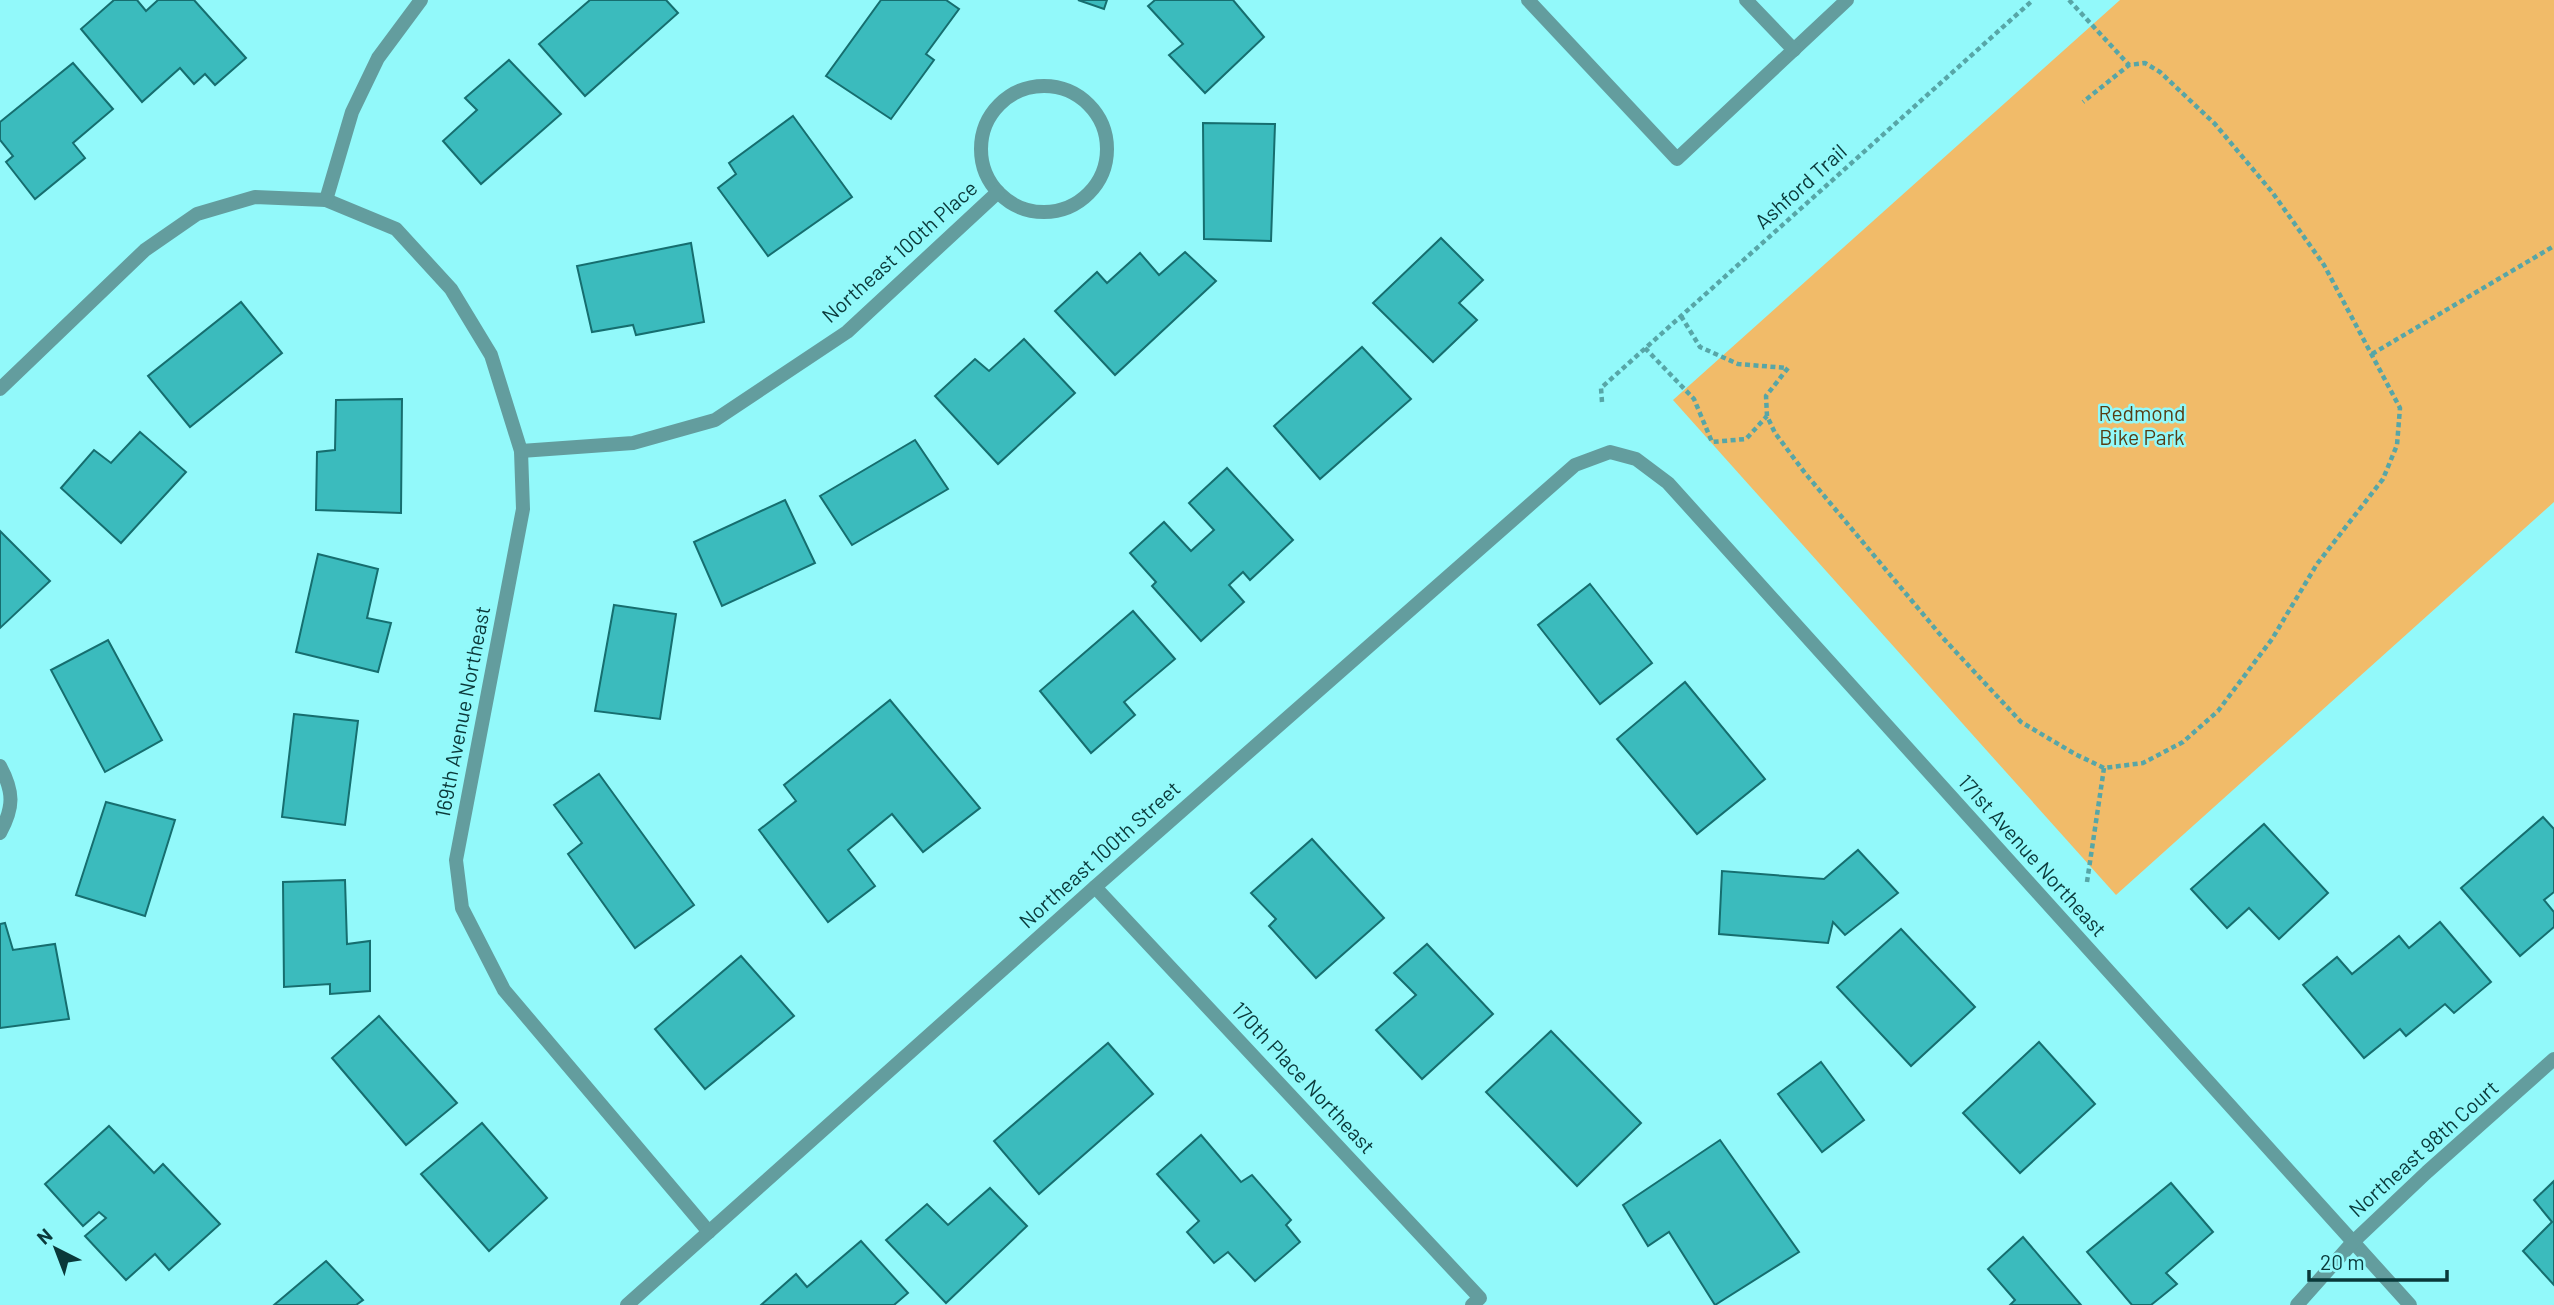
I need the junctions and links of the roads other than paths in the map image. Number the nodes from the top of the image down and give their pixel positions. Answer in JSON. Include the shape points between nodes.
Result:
{"nodes":[{"id":1,"x":421,"y":0,"type":"edge"},
{"id":2,"x":1528,"y":0,"type":"edge"},
{"id":3,"x":1746,"y":0,"type":"edge"},
{"id":4,"x":1847,"y":0,"type":"edge"},
{"id":5,"x":1794,"y":50,"type":"junction"},
{"id":6,"x":998,"y":192,"type":"junction"},
{"id":7,"x":326,"y":200,"type":"junction"},
{"id":8,"x":0,"y":389,"type":"edge"},
{"id":9,"x":521,"y":452,"type":"junction"},
{"id":10,"x":1610,"y":452,"type":"joint"},
{"id":11,"x":0,"y":766,"type":"edge"},
{"id":12,"x":0,"y":833,"type":"edge"},
{"id":13,"x":1095,"y":887,"type":"junction"},
{"id":14,"x":2554,"y":1059,"type":"edge"},
{"id":15,"x":709,"y":1232,"type":"junction"},
{"id":16,"x":2353,"y":1242,"type":"junction"},
{"id":17,"x":1476,"y":1302,"type":"edge"},
{"id":18,"x":627,"y":1305,"type":"edge"},
{"id":19,"x":2297,"y":1305,"type":"edge"},
{"id":20,"x":2410,"y":1305,"type":"edge"}],
"edges":[{"from":1,"to":7,"type":"street","via":[[377,58],[352,112]]},
{"from":2,"to":5,"type":"street","via":[[1677,159]]},
{"from":3,"to":5,"type":"street"},
{"from":4,"to":5,"type":"street"},
{"from":6,"to":6,"type":"street","name":"Northeast 100th Place","via":[[1022,208],[1052,212],[1087,196],[1106,161],[1107,141],[1091,105],[1075,93],[1037,86],[1001,102],[989,118],[981,156],[986,175]]},
{"from":6,"to":9,"type":"street","name":"Northeast 100th Place","via":[[847,332],[715,419],[634,443]]},
{"from":7,"to":8,"type":"street","via":[[255,197],[197,214],[145,250]]},
{"from":7,"to":9,"type":"street","name":"169th Avenue Northeast","via":[[396,229],[451,289],[491,355]]},
{"from":9,"to":15,"type":"street","name":"169th Avenue Northeast","via":[[523,509],[456,860],[462,908],[504,990]]},
{"from":10,"to":13,"type":"street","name":"Northeast 100th Street","via":[[1575,465]]},
{"from":10,"to":16,"type":"street","name":"171st Avenue Northeast","via":[[1636,459],[1668,483]]},
{"from":11,"to":12,"type":"street","via":[[12,801]]},
{"from":13,"to":15,"type":"street","name":"Northeast 100th Street"},
{"from":13,"to":17,"type":"street","name":"170th Place Northeast"},
{"from":14,"to":16,"type":"street","name":"Northeast 98th Court"},
{"from":15,"to":18,"type":"street","name":"Northeast 100th Street"},
{"from":16,"to":19,"type":"street","name":"Northeast 98th Court"},
{"from":16,"to":20,"type":"street","name":"171st Avenue Northeast"}]}
